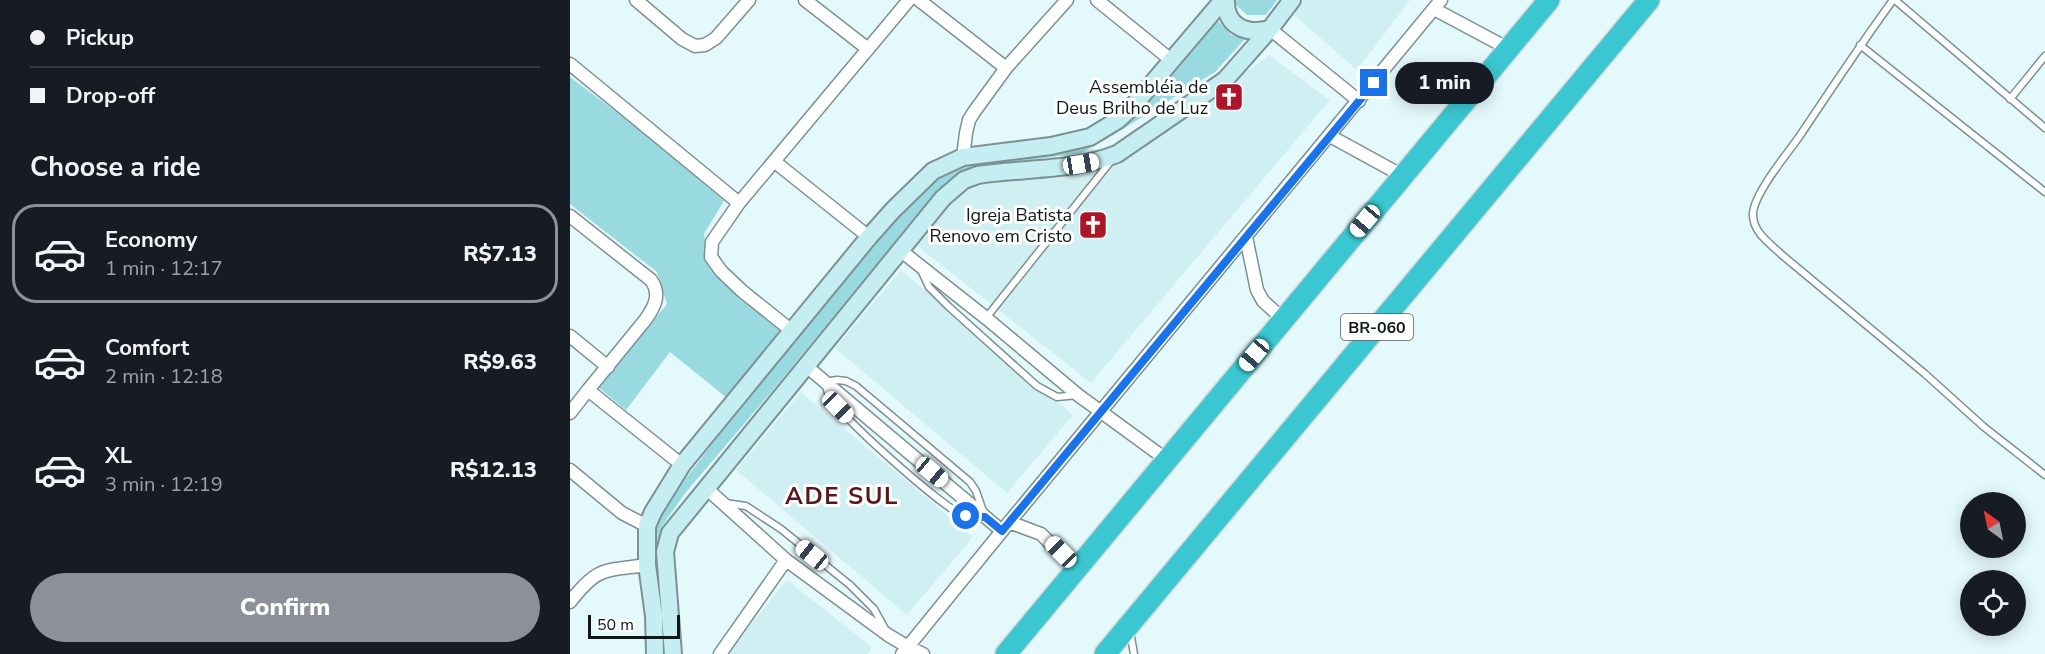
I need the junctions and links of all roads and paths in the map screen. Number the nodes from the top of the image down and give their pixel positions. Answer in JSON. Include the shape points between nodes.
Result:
{"nodes":[{"id":1,"x":636,"y":0,"type":"edge"},
{"id":2,"x":749,"y":0,"type":"edge"},
{"id":3,"x":805,"y":0,"type":"edge"},
{"id":4,"x":909,"y":0,"type":"edge"},
{"id":5,"x":919,"y":0,"type":"edge"},
{"id":6,"x":1067,"y":0,"type":"edge"},
{"id":7,"x":1097,"y":0,"type":"edge"},
{"id":8,"x":1225,"y":0,"type":"edge"},
{"id":9,"x":1292,"y":0,"type":"edge"},
{"id":10,"x":1549,"y":0,"type":"edge"},
{"id":11,"x":1649,"y":0,"type":"edge"},
{"id":12,"x":1894,"y":0,"type":"edge"},
{"id":13,"x":1437,"y":4,"type":"edge"},
{"id":14,"x":1270,"y":29,"type":"junction"},
{"id":15,"x":1860,"y":45,"type":"junction"},
{"id":16,"x":868,"y":49,"type":"junction"},
{"id":17,"x":1509,"y":50,"type":"junction"},
{"id":18,"x":2045,"y":56,"type":"edge"},
{"id":19,"x":1171,"y":60,"type":"junction"},
{"id":20,"x":570,"y":64,"type":"edge"},
{"id":21,"x":1006,"y":68,"type":"junction"},
{"id":22,"x":2010,"y":99,"type":"junction"},
{"id":23,"x":1359,"y":101,"type":"junction"},
{"id":24,"x":2045,"y":128,"type":"edge"},
{"id":25,"x":1330,"y":136,"type":"junction"},
{"id":26,"x":1117,"y":154,"type":"junction"},
{"id":27,"x":963,"y":157,"type":"junction"},
{"id":28,"x":775,"y":162,"type":"junction"},
{"id":29,"x":1403,"y":176,"type":"junction"},
{"id":30,"x":2045,"y":192,"type":"edge"},
{"id":31,"x":739,"y":203,"type":"junction"},
{"id":32,"x":570,"y":216,"type":"edge"},
{"id":33,"x":869,"y":237,"type":"junction"},
{"id":34,"x":1246,"y":237,"type":"junction"},
{"id":35,"x":900,"y":250,"type":"junction"},
{"id":36,"x":919,"y":264,"type":"junction"},
{"id":37,"x":986,"y":318,"type":"junction"},
{"id":38,"x":1284,"y":320,"type":"junction"},
{"id":39,"x":792,"y":331,"type":"junction"},
{"id":40,"x":570,"y":336,"type":"edge"},
{"id":41,"x":806,"y":365,"type":"junction"},
{"id":42,"x":608,"y":367,"type":"junction"},
{"id":43,"x":825,"y":382,"type":"junction"},
{"id":44,"x":588,"y":390,"type":"junction"},
{"id":45,"x":1078,"y":395,"type":"junction"},
{"id":46,"x":1100,"y":412,"type":"junction"},
{"id":47,"x":570,"y":413,"type":"edge"},
{"id":48,"x":1167,"y":460,"type":"junction"},
{"id":49,"x":682,"y":465,"type":"junction"},
{"id":50,"x":570,"y":470,"type":"edge"},
{"id":51,"x":2045,"y":475,"type":"edge"},
{"id":52,"x":706,"y":488,"type":"junction"},
{"id":53,"x":724,"y":503,"type":"junction"},
{"id":54,"x":985,"y":517,"type":"junction"},
{"id":55,"x":647,"y":526,"type":"junction"},
{"id":56,"x":1005,"y":526,"type":"junction"},
{"id":57,"x":786,"y":560,"type":"junction"},
{"id":58,"x":647,"y":565,"type":"junction"},
{"id":59,"x":1077,"y":569,"type":"junction"},
{"id":60,"x":570,"y":602,"type":"edge"},
{"id":61,"x":1129,"y":626,"type":"junction"},
{"id":62,"x":888,"y":635,"type":"junction"},
{"id":63,"x":905,"y":651,"type":"edge"},
{"id":64,"x":655,"y":654,"type":"edge"},
{"id":65,"x":673,"y":654,"type":"edge"},
{"id":66,"x":720,"y":654,"type":"edge"},
{"id":67,"x":923,"y":654,"type":"edge"},
{"id":68,"x":1005,"y":654,"type":"edge"},
{"id":69,"x":1105,"y":654,"type":"edge"},
{"id":70,"x":1134,"y":654,"type":"edge"}],
"edges":[{"from":1,"to":2,"type":"street","via":[[695,46],[716,38]]},
{"from":3,"to":16,"type":"street"},
{"from":4,"to":16,"type":"street"},
{"from":5,"to":21,"type":"street"},
{"from":6,"to":21,"type":"street"},
{"from":7,"to":19,"type":"street"},
{"from":8,"to":14,"type":"street","via":[[1228,17],[1236,25],[1258,32]]},
{"from":8,"to":19,"type":"street"},
{"from":9,"to":14,"type":"street"},
{"from":10,"to":17,"type":"highway"},
{"from":11,"to":61,"type":"highway","number":"BR-060"},
{"from":12,"to":15,"type":"lane"},
{"from":12,"to":22,"type":"lane"},
{"from":13,"to":17,"type":"street"},
{"from":13,"to":23,"type":"street"},
{"from":14,"to":23,"type":"street"},
{"from":14,"to":26,"type":"street","via":[[1225,80]]},
{"from":15,"to":30,"type":"lane"},
{"from":15,"to":51,"type":"lane","via":[[1760,195],[1753,212],[1756,227],[1790,262]]},
{"from":16,"to":28,"type":"street"},
{"from":17,"to":29,"type":"highway"},
{"from":18,"to":22,"type":"lane"},
{"from":19,"to":27,"type":"street","via":[[1133,106],[1090,137]]},
{"from":20,"to":31,"type":"street"},
{"from":21,"to":27,"type":"street","via":[[969,120]]},
{"from":22,"to":24,"type":"lane"},
{"from":23,"to":25,"type":"street"},
{"from":25,"to":29,"type":"street"},
{"from":25,"to":34,"type":"street"},
{"from":26,"to":35,"type":"street","via":[[1081,164],[978,175],[964,180],[943,198]]},
{"from":26,"to":37,"type":"lane"},
{"from":27,"to":33,"type":"street","via":[[933,171]]},
{"from":28,"to":31,"type":"street"},
{"from":28,"to":33,"type":"street"},
{"from":29,"to":38,"type":"highway"},
{"from":31,"to":39,"type":"street","via":[[712,242],[711,257],[742,291]]},
{"from":32,"to":42,"type":"street","via":[[651,280],[657,291],[654,307]]},
{"from":33,"to":39,"type":"street"},
{"from":34,"to":38,"type":"street","via":[[1257,290]]},
{"from":34,"to":46,"type":"street"},
{"from":35,"to":36,"type":"street"},
{"from":35,"to":41,"type":"street"},
{"from":36,"to":37,"type":"street"},
{"from":36,"to":45,"type":"lane","via":[[924,280],[948,306],[1037,386],[1057,396]]},
{"from":37,"to":45,"type":"street"},
{"from":38,"to":48,"type":"highway"},
{"from":39,"to":49,"type":"street"},
{"from":40,"to":42,"type":"street"},
{"from":41,"to":43,"type":"street"},
{"from":41,"to":52,"type":"street"},
{"from":42,"to":44,"type":"street"},
{"from":43,"to":54,"type":"street"},
{"from":43,"to":54,"type":"lane","via":[[846,381],[856,386],[914,434],[970,482]]},
{"from":44,"to":47,"type":"street"},
{"from":44,"to":49,"type":"street"},
{"from":45,"to":46,"type":"street"},
{"from":46,"to":48,"type":"street"},
{"from":46,"to":56,"type":"street"},
{"from":48,"to":59,"type":"highway"},
{"from":49,"to":55,"type":"street"},
{"from":50,"to":55,"type":"street","via":[[622,513]]},
{"from":52,"to":53,"type":"street"},
{"from":52,"to":65,"type":"street","via":[[670,533],[665,552]]},
{"from":53,"to":57,"type":"street"},
{"from":53,"to":62,"type":"lane","via":[[746,506],[762,516],[850,585],[874,609]]},
{"from":54,"to":56,"type":"street"},
{"from":55,"to":58,"type":"street"},
{"from":56,"to":59,"type":"street","via":[[1031,529],[1046,537]]},
{"from":56,"to":63,"type":"street"},
{"from":57,"to":62,"type":"street"},
{"from":57,"to":66,"type":"street"},
{"from":58,"to":60,"type":"street","via":[[600,572]]},
{"from":58,"to":64,"type":"street"},
{"from":59,"to":68,"type":"highway"},
{"from":61,"to":69,"type":"highway","number":"BR-060"},
{"from":61,"to":70,"type":"lane"},
{"from":62,"to":63,"type":"street"},
{"from":63,"to":67,"type":"street"}]}
